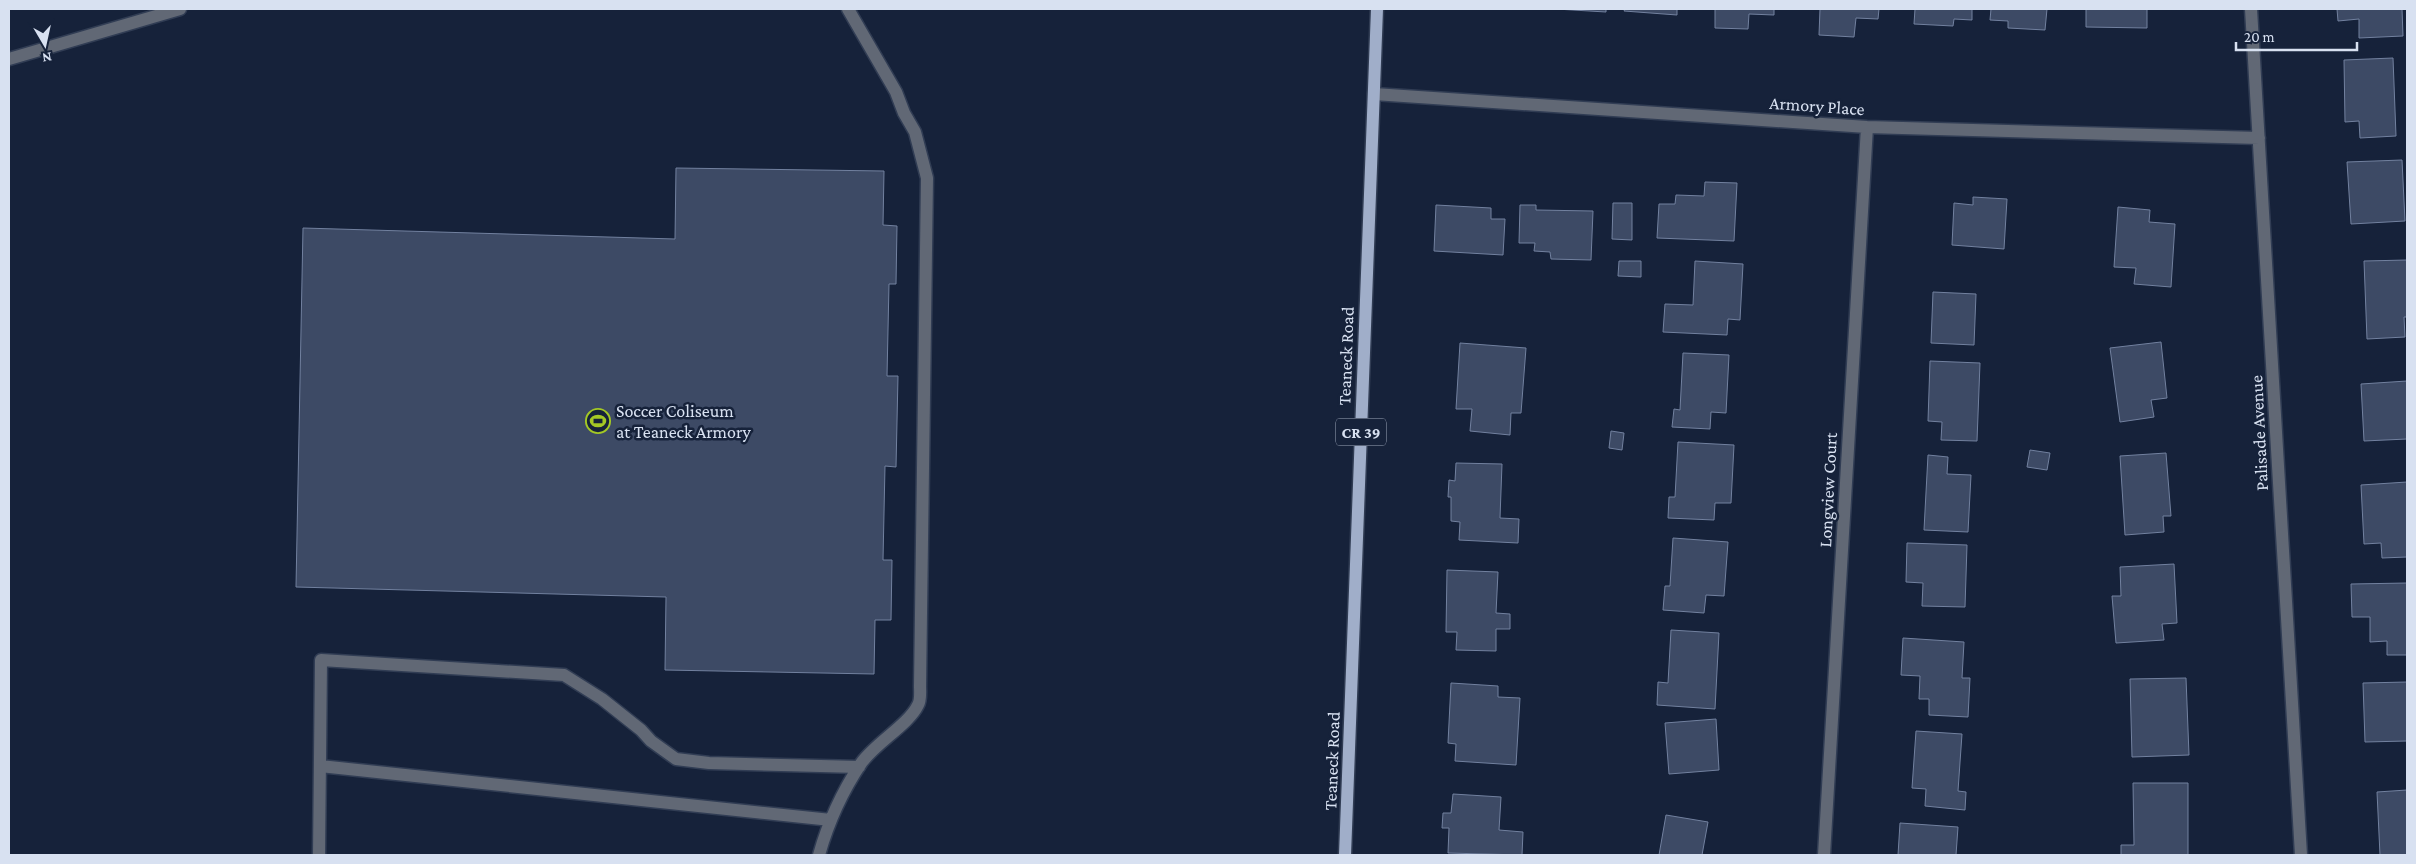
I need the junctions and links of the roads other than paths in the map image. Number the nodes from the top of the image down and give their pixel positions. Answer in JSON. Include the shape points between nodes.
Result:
{"nodes":[{"id":1,"x":180,"y":9,"type":"edge"},
{"id":2,"x":848,"y":9,"type":"edge"},
{"id":3,"x":1377,"y":9,"type":"edge"},
{"id":4,"x":2251,"y":9,"type":"edge"},
{"id":5,"x":9,"y":59,"type":"edge"},
{"id":6,"x":1374,"y":94,"type":"junction"},
{"id":7,"x":1867,"y":127,"type":"junction"},
{"id":8,"x":2259,"y":138,"type":"junction"},
{"id":9,"x":320,"y":766,"type":"junction"},
{"id":10,"x":859,"y":767,"type":"junction"},
{"id":11,"x":831,"y":820,"type":"junction"},
{"id":12,"x":319,"y":855,"type":"edge"},
{"id":13,"x":819,"y":855,"type":"edge"},
{"id":14,"x":1345,"y":855,"type":"edge"},
{"id":15,"x":1824,"y":855,"type":"edge"},
{"id":16,"x":2301,"y":855,"type":"edge"}],
"edges":[{"from":1,"to":5,"type":"street"},
{"from":2,"to":10,"type":"street","via":[[915,132],[927,178],[919,704],[875,746]]},
{"from":3,"to":6,"type":"main road","name":"Teaneck Road","number":"CR 39"},
{"from":4,"to":8,"type":"street","name":"Palisade Avenue"},
{"from":6,"to":7,"type":"street","name":"Armory Place"},
{"from":6,"to":14,"type":"main road","name":"Teaneck Road","number":"CR 39"},
{"from":7,"to":8,"type":"street","name":"Armory Place"},
{"from":7,"to":15,"type":"street","name":"Longview Court"},
{"from":8,"to":16,"type":"street","name":"Palisade Avenue"},
{"from":9,"to":10,"type":"street","via":[[321,660],[564,675],[602,698],[650,741],[676,759],[709,763]]},
{"from":9,"to":11,"type":"street"},
{"from":9,"to":12,"type":"street"},
{"from":10,"to":11,"type":"street"},
{"from":11,"to":13,"type":"street"}]}
